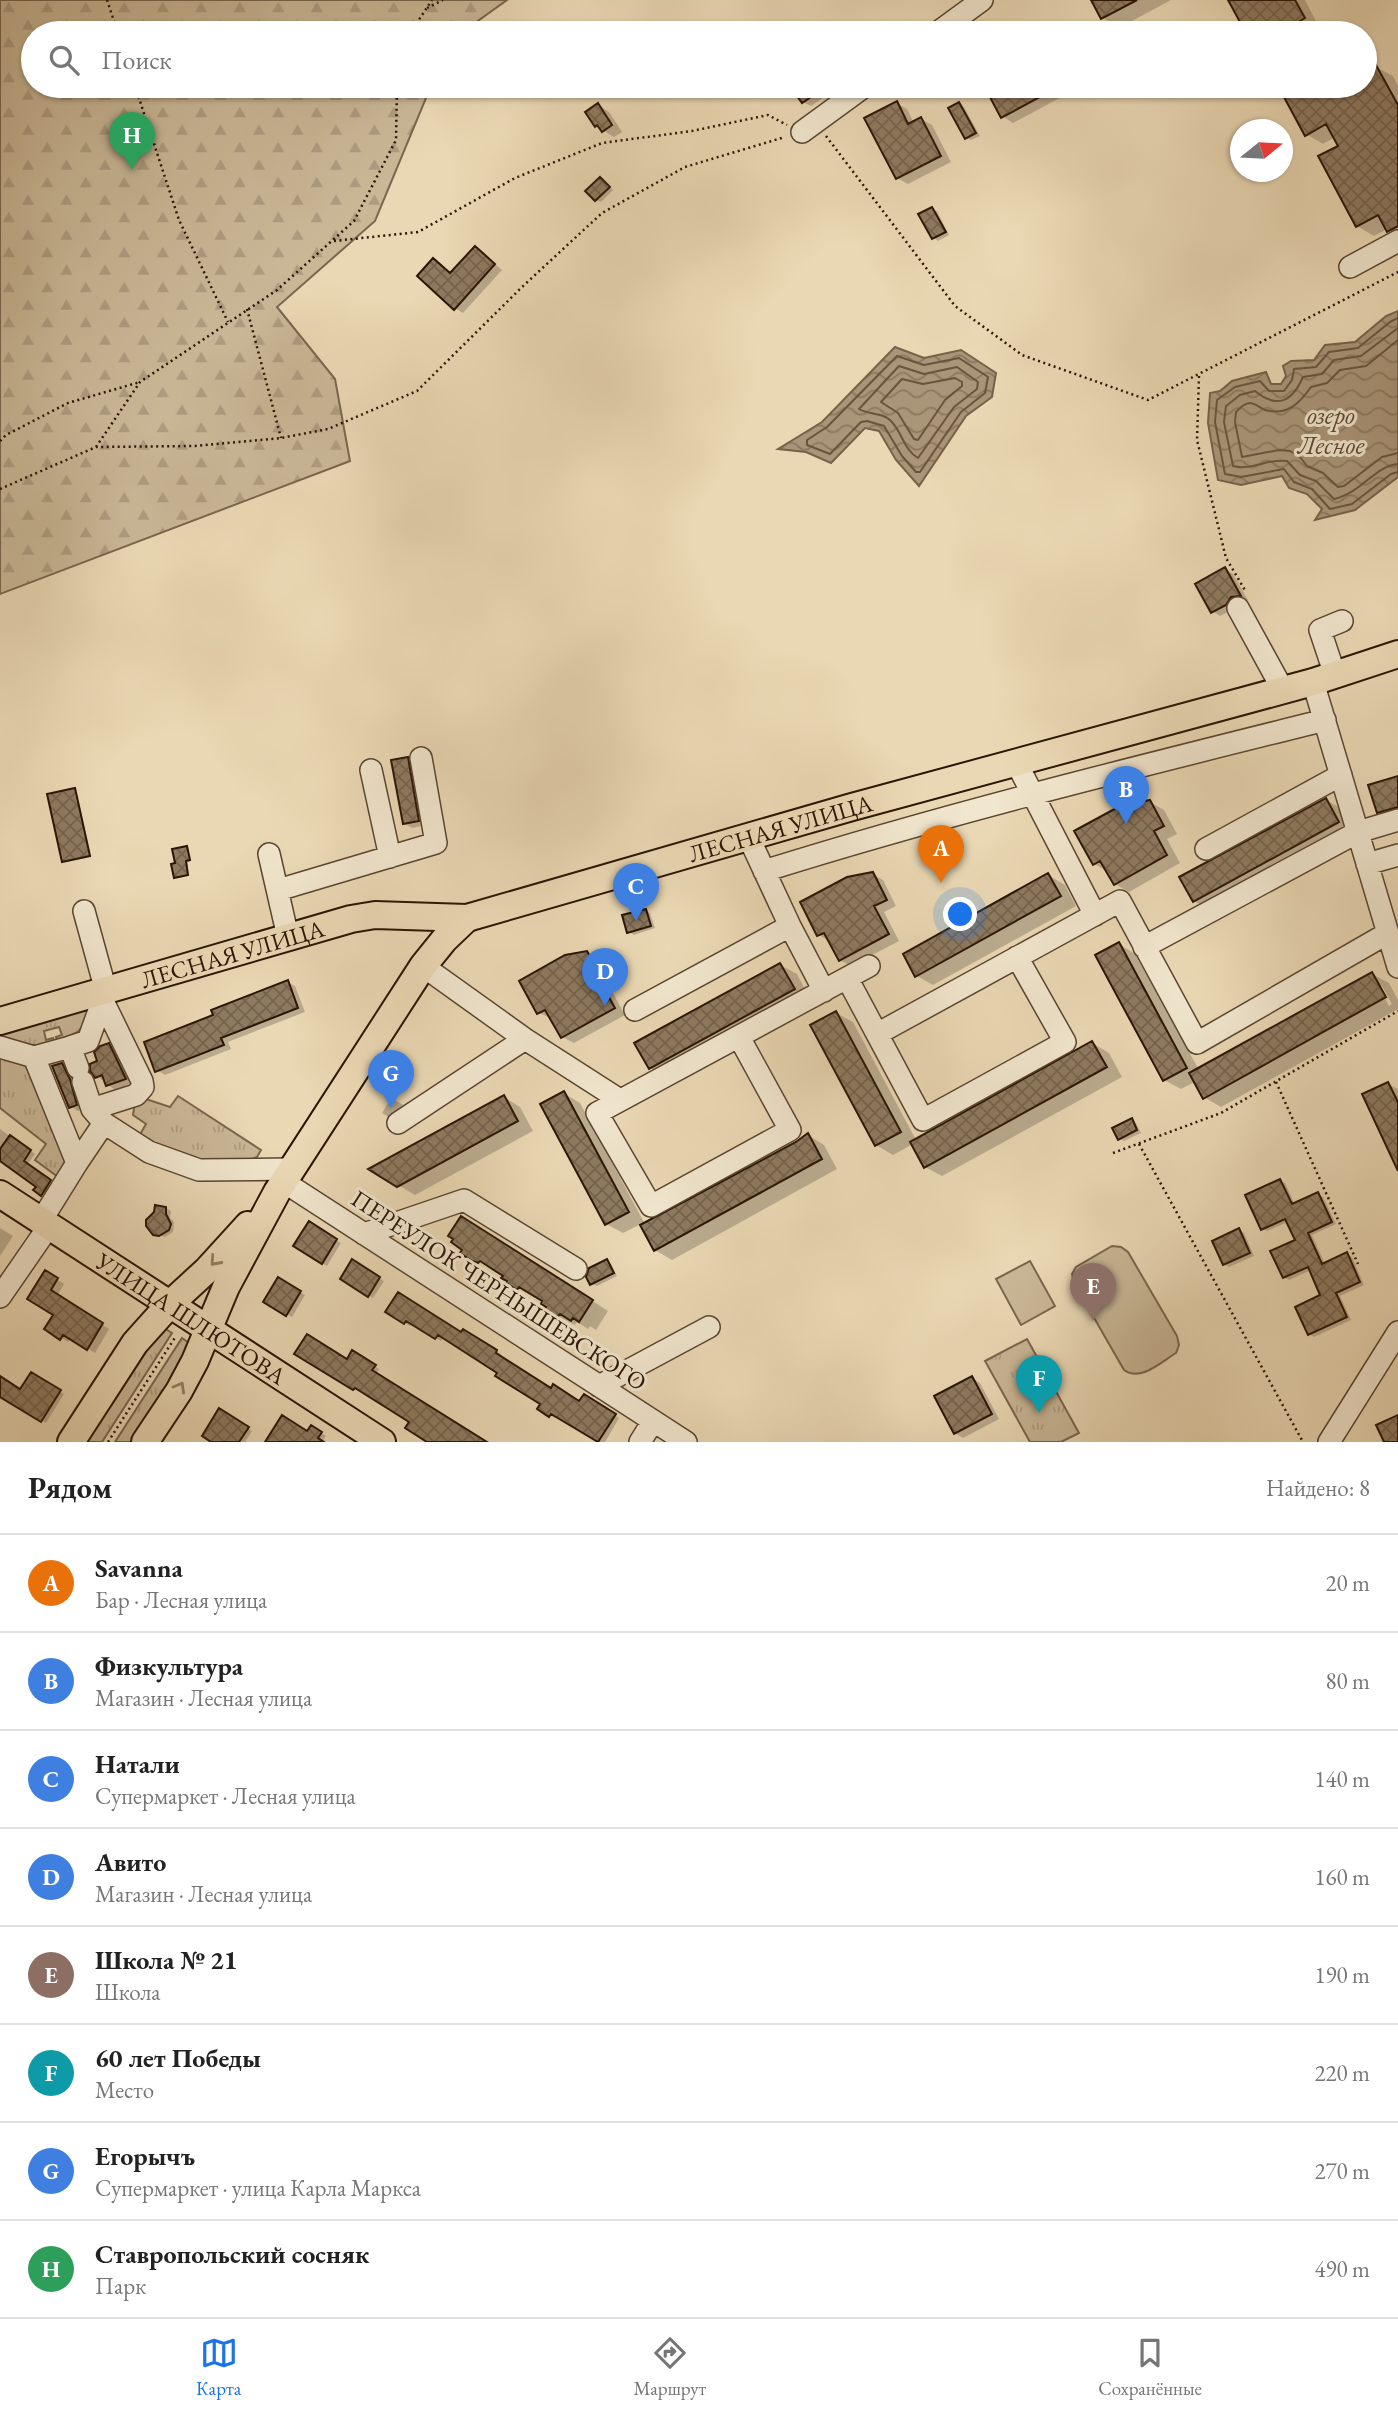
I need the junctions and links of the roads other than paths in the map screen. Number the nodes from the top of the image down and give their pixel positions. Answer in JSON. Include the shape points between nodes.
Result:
{"nodes":[{"id":1,"x":982,"y":0,"type":"edge"},
{"id":2,"x":953,"y":21,"type":"edge"},
{"id":3,"x":849,"y":98,"type":"edge"},
{"id":4,"x":809,"y":128,"type":"road end"},
{"id":5,"x":1398,"y":241,"type":"edge"},
{"id":6,"x":1350,"y":267,"type":"dead end"},
{"id":7,"x":1242,"y":600,"type":"road end"},
{"id":8,"x":1342,"y":621,"type":"dead end"},
{"id":9,"x":1398,"y":654,"type":"edge"},
{"id":10,"x":1324,"y":678,"type":"junction"},
{"id":11,"x":1283,"y":690,"type":"junction"},
{"id":12,"x":1325,"y":720,"type":"junction"},
{"id":13,"x":421,"y":758,"type":"dead end"},
{"id":14,"x":1016,"y":762,"type":"junction"},
{"id":15,"x":370,"y":770,"type":"dead end"},
{"id":16,"x":1341,"y":775,"type":"junction"},
{"id":17,"x":1032,"y":793,"type":"junction"},
{"id":18,"x":1398,"y":820,"type":"edge"},
{"id":19,"x":1358,"y":832,"type":"junction"},
{"id":20,"x":748,"y":836,"type":"junction"},
{"id":21,"x":1206,"y":849,"type":"dead end"},
{"id":22,"x":269,"y":854,"type":"dead end"},
{"id":23,"x":1398,"y":855,"type":"edge"},
{"id":24,"x":390,"y":857,"type":"junction"},
{"id":25,"x":1367,"y":864,"type":"junction"},
{"id":26,"x":764,"y":871,"type":"junction"},
{"id":27,"x":278,"y":890,"type":"junction"},
{"id":28,"x":84,"y":911,"type":"dead end"},
{"id":29,"x":1095,"y":915,"type":"junction"},
{"id":30,"x":467,"y":918,"type":"junction"},
{"id":31,"x":790,"y":926,"type":"junction"},
{"id":32,"x":1388,"y":933,"type":"junction"},
{"id":33,"x":288,"y":937,"type":"junction"},
{"id":34,"x":1144,"y":947,"type":"junction"},
{"id":35,"x":1017,"y":957,"type":"junction"},
{"id":36,"x":1397,"y":962,"type":"edge"},
{"id":37,"x":422,"y":966,"type":"junction"},
{"id":38,"x":869,"y":966,"type":"dead end"},
{"id":39,"x":847,"y":978,"type":"junction"},
{"id":40,"x":824,"y":991,"type":"junction"},
{"id":41,"x":104,"y":996,"type":"junction"},
{"id":42,"x":635,"y":1010,"type":"dead end"},
{"id":43,"x":0,"y":1021,"type":"edge"},
{"id":44,"x":877,"y":1034,"type":"junction"},
{"id":45,"x":739,"y":1037,"type":"junction"},
{"id":46,"x":525,"y":1039,"type":"junction"},
{"id":47,"x":70,"y":1046,"type":"junction"},
{"id":48,"x":0,"y":1047,"type":"edge"},
{"id":49,"x":34,"y":1057,"type":"junction"},
{"id":50,"x":620,"y":1100,"type":"junction"},
{"id":51,"x":98,"y":1116,"type":"junction"},
{"id":52,"x":398,"y":1123,"type":"dead end"},
{"id":53,"x":77,"y":1163,"type":"junction"},
{"id":54,"x":285,"y":1181,"type":"junction"},
{"id":55,"x":0,"y":1194,"type":"edge"},
{"id":56,"x":45,"y":1224,"type":"junction"},
{"id":57,"x":364,"y":1234,"type":"junction"},
{"id":58,"x":576,"y":1269,"type":"dead end"},
{"id":59,"x":0,"y":1297,"type":"edge"},
{"id":60,"x":170,"y":1304,"type":"junction"},
{"id":61,"x":709,"y":1326,"type":"dead end"},
{"id":62,"x":210,"y":1329,"type":"junction"},
{"id":63,"x":1398,"y":1332,"type":"edge"},
{"id":64,"x":599,"y":1386,"type":"junction"},
{"id":65,"x":653,"y":1421,"type":"junction"},
{"id":66,"x":71,"y":1442,"type":"edge"},
{"id":67,"x":145,"y":1442,"type":"edge"},
{"id":68,"x":382,"y":1442,"type":"edge"},
{"id":69,"x":640,"y":1442,"type":"edge"},
{"id":70,"x":686,"y":1442,"type":"edge"},
{"id":71,"x":1329,"y":1442,"type":"edge"}],
"edges":[{"from":1,"to":2,"type":"street"},
{"from":3,"to":4,"type":"street"},
{"from":5,"to":6,"type":"street"},
{"from":7,"to":11,"type":"street"},
{"from":8,"to":10,"type":"street","via":[[1320,630]]},
{"from":9,"to":10,"type":"main road","name":"ЛЕСНАЯ УЛИЦА"},
{"from":10,"to":11,"type":"main road","name":"ЛЕСНАЯ УЛИЦА"},
{"from":10,"to":12,"type":"street"},
{"from":11,"to":14,"type":"main road","name":"ЛЕСНАЯ УЛИЦА"},
{"from":12,"to":16,"type":"street"},
{"from":12,"to":17,"type":"street"},
{"from":13,"to":24,"type":"street","via":[[436,843]]},
{"from":14,"to":17,"type":"street"},
{"from":14,"to":20,"type":"main road","name":"ЛЕСНАЯ УЛИЦА"},
{"from":15,"to":24,"type":"street"},
{"from":16,"to":19,"type":"street"},
{"from":16,"to":21,"type":"street"},
{"from":17,"to":26,"type":"street"},
{"from":17,"to":29,"type":"street"},
{"from":18,"to":19,"type":"street"},
{"from":19,"to":25,"type":"street"},
{"from":19,"to":34,"type":"street"},
{"from":20,"to":26,"type":"street"},
{"from":20,"to":30,"type":"main road","name":"ЛЕСНАЯ УЛИЦА"},
{"from":22,"to":27,"type":"street"},
{"from":23,"to":25,"type":"street"},
{"from":24,"to":27,"type":"street"},
{"from":25,"to":32,"type":"street"},
{"from":26,"to":31,"type":"street"},
{"from":27,"to":33,"type":"street"},
{"from":28,"to":41,"type":"street"},
{"from":29,"to":34,"type":"street","via":[[1120,901]]},
{"from":29,"to":35,"type":"street"},
{"from":30,"to":33,"type":"main road","name":"ЛЕСНАЯ УЛИЦА","via":[[375,915]]},
{"from":30,"to":37,"type":"main road"},
{"from":31,"to":40,"type":"street"},
{"from":31,"to":42,"type":"street"},
{"from":32,"to":34,"type":"street","via":[[1197,1043]]},
{"from":32,"to":36,"type":"street"},
{"from":33,"to":41,"type":"main road","name":"ЛЕСНАЯ УЛИЦА"},
{"from":35,"to":44,"type":"street"},
{"from":35,"to":44,"type":"street","via":[[1065,1042],[1053,1049],[923,1120]]},
{"from":37,"to":46,"type":"street"},
{"from":37,"to":54,"type":"main road"},
{"from":38,"to":39,"type":"street"},
{"from":39,"to":40,"type":"street"},
{"from":39,"to":44,"type":"street"},
{"from":40,"to":45,"type":"street"},
{"from":41,"to":43,"type":"main road","name":"ЛЕСНАЯ УЛИЦА"},
{"from":41,"to":47,"type":"street","via":[[88,1041]]},
{"from":41,"to":51,"type":"street","via":[[143,1087]]},
{"from":45,"to":50,"type":"street"},
{"from":45,"to":50,"type":"street","via":[[790,1130],[651,1206],[597,1113]]},
{"from":46,"to":50,"type":"street"},
{"from":46,"to":52,"type":"street"},
{"from":47,"to":49,"type":"street"},
{"from":47,"to":51,"type":"street"},
{"from":48,"to":49,"type":"street"},
{"from":49,"to":53,"type":"street"},
{"from":51,"to":53,"type":"street"},
{"from":51,"to":54,"type":"street","via":[[149,1152],[199,1170]]},
{"from":53,"to":56,"type":"street"},
{"from":54,"to":57,"type":"street","name":"ПЕРЕУЛОК ЧЕРНЫШЕВСКОГО"},
{"from":54,"to":60,"type":"main road","one_way":true,"via":[[207,1270]]},
{"from":54,"to":62,"type":"main road","via":[[226,1287]]},
{"from":55,"to":56,"type":"main road","name":"УЛИЦА ШЛЮТОВА"},
{"from":56,"to":59,"type":"street"},
{"from":56,"to":60,"type":"main road","name":"УЛИЦА ШЛЮТОВА"},
{"from":57,"to":58,"type":"street","via":[[464,1200]]},
{"from":57,"to":64,"type":"street","name":"ПЕРЕУЛОК ЧЕРНЫШЕВСКОГО"},
{"from":60,"to":62,"type":"main road","name":"УЛИЦА ШЛЮТОВА"},
{"from":60,"to":66,"type":"main road","via":[[135,1343]]},
{"from":61,"to":64,"type":"street"},
{"from":67,"to":62,"type":"main road","one_way":true,"via":[[179,1391]]},
{"from":62,"to":68,"type":"main road","name":"УЛИЦА ШЛЮТОВА"},
{"from":63,"to":71,"type":"street"},
{"from":64,"to":65,"type":"street","name":"ПЕРЕУЛОК ЧЕРНЫШЕВСКОГО"},
{"from":65,"to":69,"type":"street"},
{"from":65,"to":70,"type":"street","name":"ПЕРЕУЛОК ЧЕРНЫШЕВСКОГО"}]}
